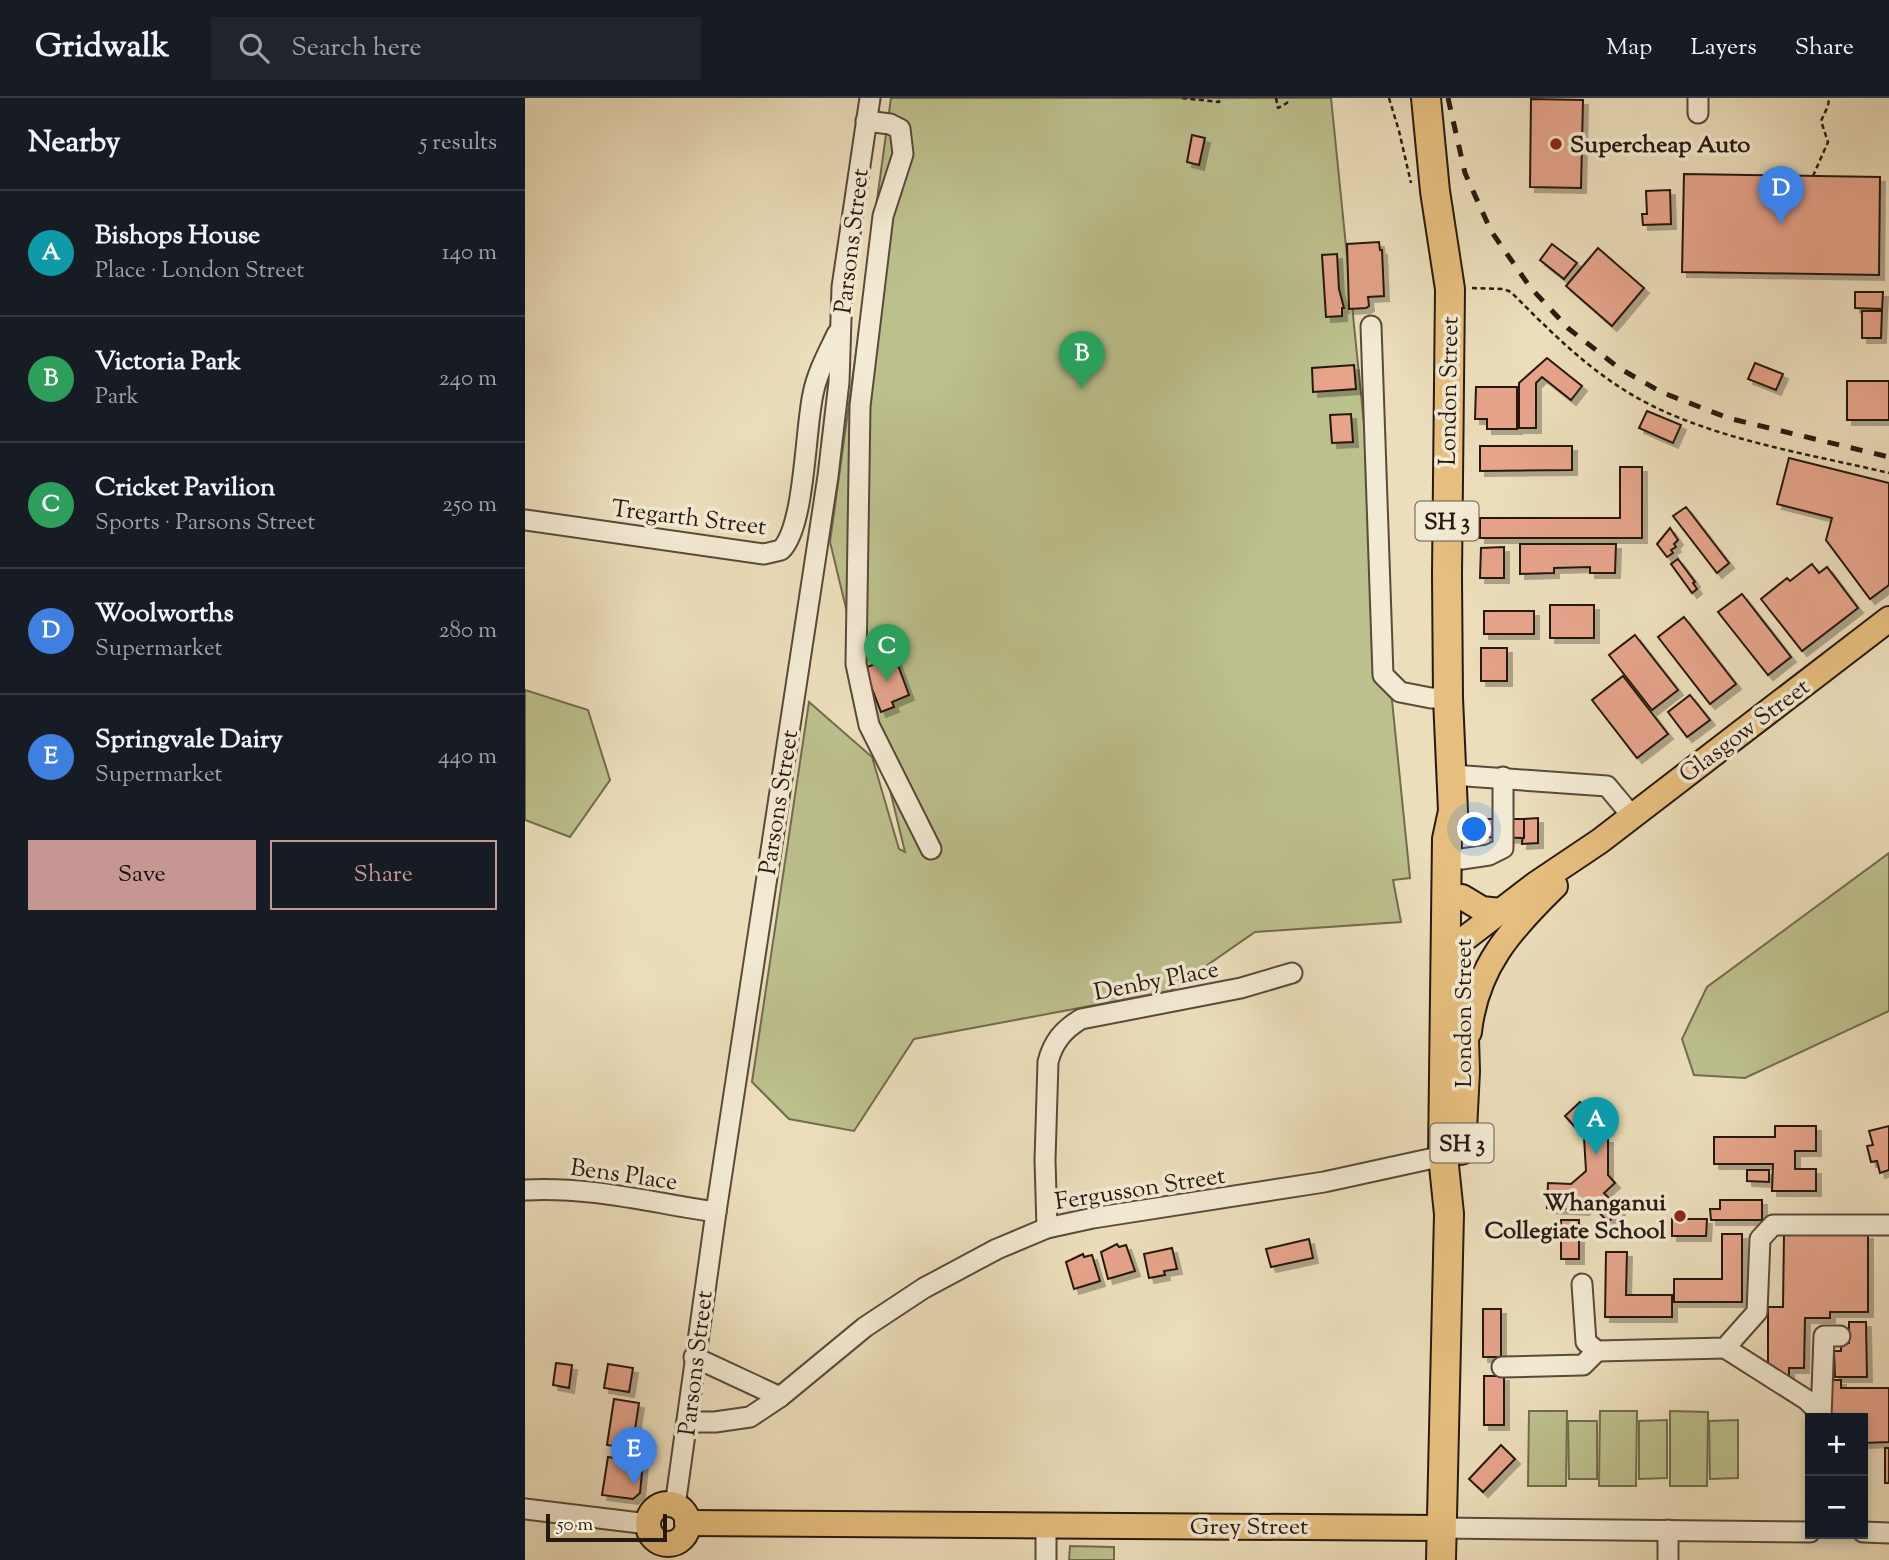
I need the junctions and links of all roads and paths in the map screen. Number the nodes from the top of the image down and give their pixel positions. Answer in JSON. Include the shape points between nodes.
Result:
{"nodes":[{"id":1,"x":870,"y":98,"type":"edge"},
{"id":2,"x":1182,"y":98,"type":"edge"},
{"id":3,"x":1220,"y":98,"type":"edge"},
{"id":4,"x":1276,"y":98,"type":"edge"},
{"id":5,"x":1288,"y":98,"type":"edge"},
{"id":6,"x":1406,"y":98,"type":"edge"},
{"id":7,"x":1426,"y":98,"type":"edge"},
{"id":8,"x":1829,"y":98,"type":"edge"},
{"id":9,"x":866,"y":121,"type":"junction"},
{"id":10,"x":1813,"y":176,"type":"dead end"},
{"id":11,"x":1435,"y":191,"type":"junction"},
{"id":12,"x":1461,"y":288,"type":"dead end"},
{"id":13,"x":840,"y":326,"type":"junction"},
{"id":14,"x":1371,"y":326,"type":"dead end"},
{"id":15,"x":1889,"y":473,"type":"edge"},
{"id":16,"x":525,"y":520,"type":"edge"},
{"id":17,"x":1889,"y":619,"type":"edge"},
{"id":18,"x":1448,"y":698,"type":"junction"},
{"id":19,"x":1452,"y":775,"type":"junction"},
{"id":20,"x":1503,"y":777,"type":"junction"},
{"id":21,"x":1453,"y":811,"type":"junction"},
{"id":22,"x":1632,"y":816,"type":"junction"},
{"id":23,"x":1600,"y":841,"type":"junction"},
{"id":24,"x":931,"y":849,"type":"dead end"},
{"id":25,"x":1462,"y":859,"type":"junction"},
{"id":26,"x":1462,"y":897,"type":"junction"},
{"id":27,"x":1500,"y":911,"type":"junction"},
{"id":28,"x":1454,"y":947,"type":"junction"},
{"id":29,"x":1292,"y":973,"type":"dead end"},
{"id":30,"x":1465,"y":1071,"type":"junction"},
{"id":31,"x":1443,"y":1156,"type":"junction"},
{"id":32,"x":525,"y":1190,"type":"edge"},
{"id":33,"x":716,"y":1212,"type":"junction"},
{"id":34,"x":1449,"y":1214,"type":"junction"},
{"id":35,"x":1889,"y":1225,"type":"edge"},
{"id":36,"x":1047,"y":1228,"type":"junction"},
{"id":37,"x":1582,"y":1284,"type":"dead end"},
{"id":38,"x":1840,"y":1336,"type":"dead end"},
{"id":39,"x":1725,"y":1348,"type":"junction"},
{"id":40,"x":1597,"y":1351,"type":"junction"},
{"id":41,"x":694,"y":1357,"type":"junction"},
{"id":42,"x":1501,"y":1367,"type":"dead end"},
{"id":43,"x":780,"y":1397,"type":"junction"},
{"id":44,"x":1818,"y":1413,"type":"edge"},
{"id":45,"x":1821,"y":1413,"type":"edge"},
{"id":46,"x":688,"y":1422,"type":"junction"},
{"id":47,"x":525,"y":1509,"type":"edge"},
{"id":48,"x":681,"y":1514,"type":"junction"},
{"id":49,"x":1046,"y":1525,"type":"junction"},
{"id":50,"x":1441,"y":1528,"type":"junction"},
{"id":51,"x":1668,"y":1530,"type":"junction"},
{"id":52,"x":1805,"y":1532,"type":"edge"},
{"id":53,"x":1868,"y":1532,"type":"edge"},
{"id":54,"x":1889,"y":1533,"type":"edge"},
{"id":55,"x":656,"y":1542,"type":"edge"},
{"id":56,"x":1046,"y":1560,"type":"edge"},
{"id":57,"x":1441,"y":1560,"type":"edge"},
{"id":58,"x":1668,"y":1560,"type":"edge"}],
"edges":[{"from":1,"to":9,"type":"street","name":"Parsons Street"},
{"from":2,"to":3,"type":"path","via":[[1219,102]]},
{"from":4,"to":5,"type":"path","via":[[1278,108]]},
{"from":6,"to":11,"type":"highway","number":"SH 3"},
{"from":7,"to":11,"type":"highway","name":"London Street","number":"SH 3"},
{"from":8,"to":10,"type":"path","via":[[1821,121],[1828,142]]},
{"from":9,"to":13,"type":"street","name":"Parsons Street"},
{"from":9,"to":24,"type":"street","via":[[900,129],[903,155],[883,215],[860,406],[856,664],[869,726]]},
{"from":11,"to":18,"type":"highway","name":"London Street","number":"SH 3","via":[[1450,289]]},
{"from":12,"to":15,"type":"path","via":[[1511,292],[1592,368],[1630,394],[1679,417]]},
{"from":13,"to":16,"type":"street","name":"Tregarth Street","via":[[813,394],[794,523],[781,550],[764,554]]},
{"from":13,"to":33,"type":"street","name":"Parsons Street","via":[[828,476]]},
{"from":14,"to":18,"type":"street","via":[[1383,675],[1400,692]]},
{"from":17,"to":22,"type":"main road","name":"Glasgow Street"},
{"from":18,"to":19,"type":"highway","name":"London Street","number":"SH 3"},
{"from":19,"to":20,"type":"street"},
{"from":19,"to":21,"type":"highway","name":"London Street","number":"SH 3"},
{"from":20,"to":22,"type":"street","via":[[1607,786]]},
{"from":20,"to":25,"type":"street","via":[[1503,848]]},
{"from":21,"to":25,"type":"highway","name":"London Street","number":"SH 3"},
{"from":21,"to":28,"type":"highway","name":"London Street","number":"SH 3","via":[[1447,839]]},
{"from":22,"to":23,"type":"main road","name":"Glasgow Street"},
{"from":23,"to":27,"type":"main road","name":"Glasgow Street"},
{"from":23,"to":30,"type":"main road","name":"Glasgow Street","via":[[1524,916],[1489,965],[1470,1022]]},
{"from":25,"to":26,"type":"highway","name":"London Street","number":"SH 3"},
{"from":26,"to":27,"type":"main road","via":[[1482,909]]},
{"from":26,"to":28,"type":"highway","name":"London Street","number":"SH 3"},
{"from":27,"to":28,"type":"main road","name":"Glasgow Street"},
{"from":28,"to":30,"type":"highway","name":"London Street","number":"SH 3"},
{"from":28,"to":31,"type":"highway","name":"London Street","number":"SH 3"},
{"from":29,"to":36,"type":"street","name":"Denby Place","via":[[1241,988],[1081,1019],[1061,1035],[1048,1062]]},
{"from":30,"to":34,"type":"highway","name":"London Street","number":"SH 3","via":[[1461,1155]]},
{"from":31,"to":34,"type":"highway","name":"London Street","number":"SH 3"},
{"from":31,"to":36,"type":"street","name":"Fergusson Street","via":[[1324,1182]]},
{"from":32,"to":33,"type":"street","name":"Bens Place","via":[[582,1192]]},
{"from":33,"to":41,"type":"street","name":"Parsons Street"},
{"from":34,"to":50,"type":"highway","name":"London Street","number":"SH 3"},
{"from":35,"to":39,"type":"street","via":[[1773,1225],[1760,1239],[1757,1312]]},
{"from":36,"to":43,"type":"street","name":"Fergusson Street","via":[[924,1287],[865,1327]]},
{"from":37,"to":40,"type":"street","via":[[1586,1342]]},
{"from":38,"to":45,"type":"street","via":[[1824,1336]]},
{"from":39,"to":40,"type":"street"},
{"from":39,"to":44,"type":"street","via":[[1807,1400]]},
{"from":40,"to":42,"type":"street","via":[[1583,1365]]},
{"from":41,"to":43,"type":"street"},
{"from":41,"to":46,"type":"street","name":"Parsons Street"},
{"from":43,"to":46,"type":"street","name":"Fergusson Street","via":[[750,1417]]},
{"from":46,"to":48,"type":"street","name":"Parsons Street"},
{"from":47,"to":55,"type":"street"},
{"from":48,"to":49,"type":"main road","name":"Grey Street"},
{"from":48,"to":55,"type":"main road","via":[[684,1535],[680,1540]]},
{"from":48,"to":55,"type":"main road","via":[[662,1505],[652,1512]]},
{"from":49,"to":50,"type":"main road","name":"Grey Street"},
{"from":49,"to":56,"type":"street"},
{"from":50,"to":51,"type":"street","name":"Grey Street"},
{"from":50,"to":57,"type":"highway","name":"London Street","number":"SH 3"},
{"from":51,"to":52,"type":"street","name":"Grey Street"},
{"from":51,"to":58,"type":"street"},
{"from":53,"to":54,"type":"street"}]}
